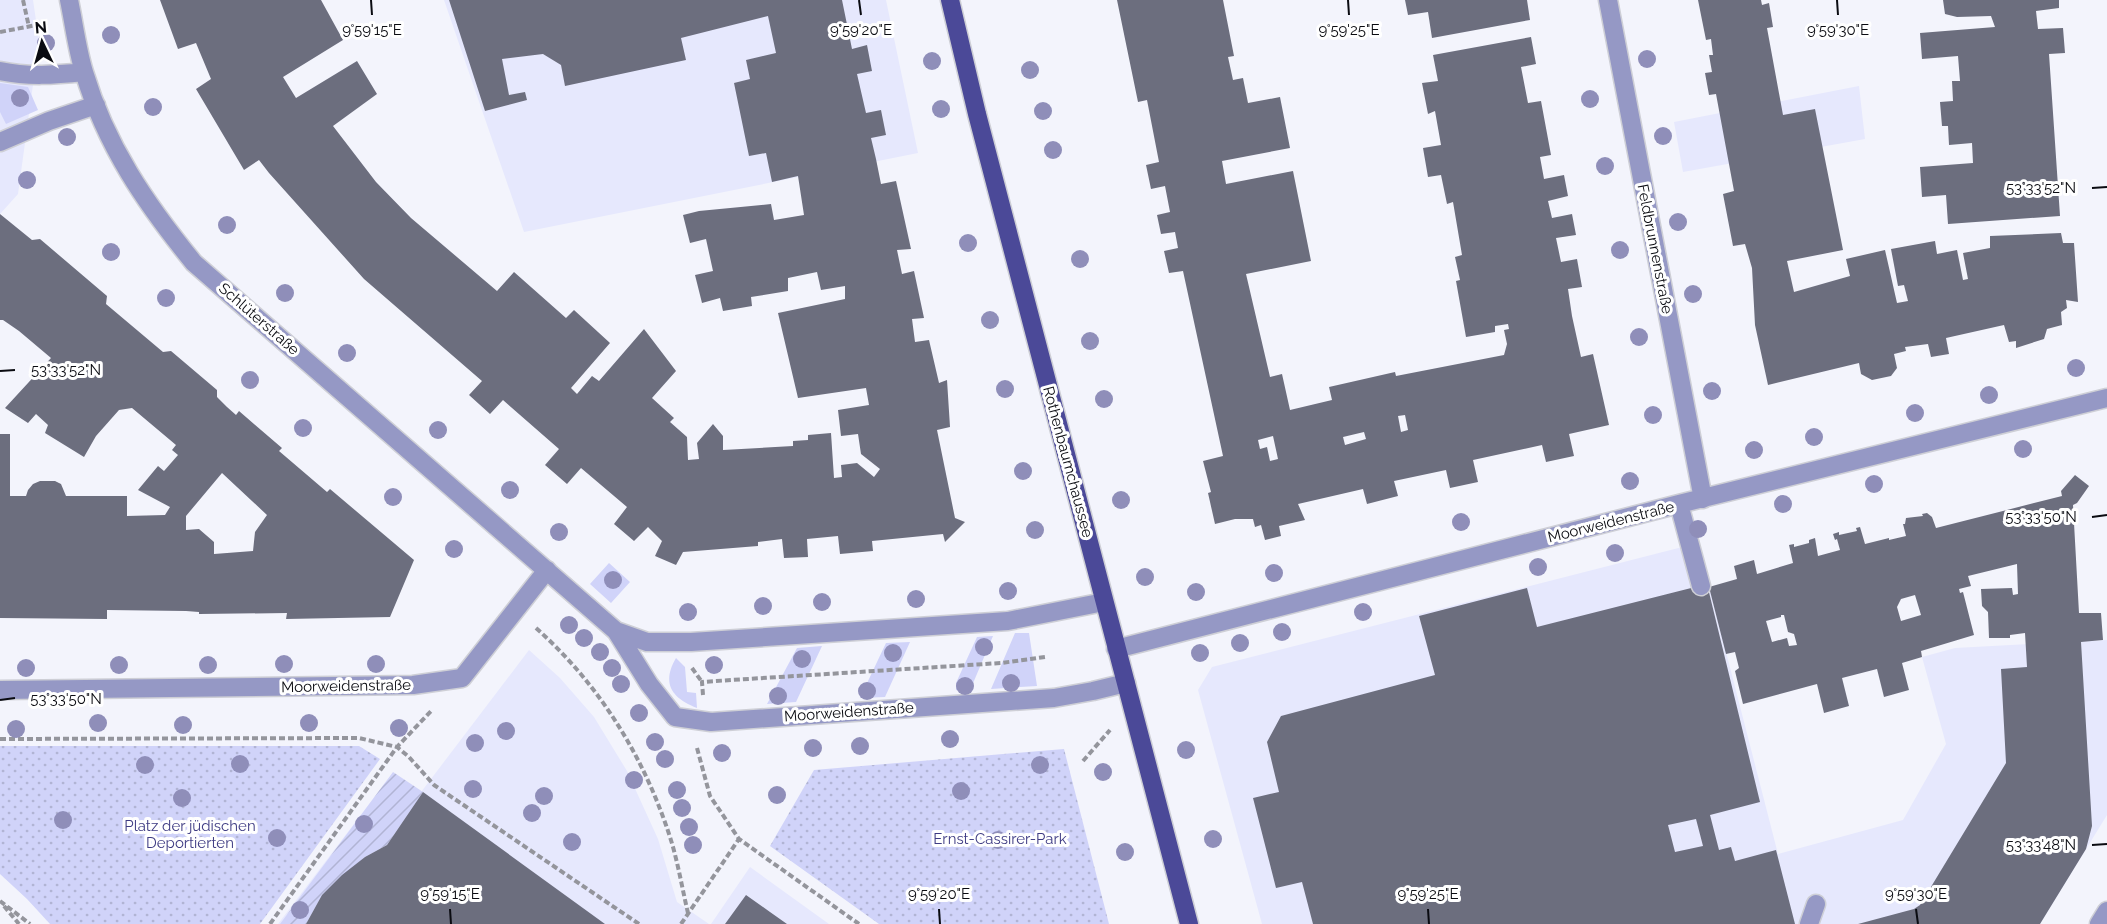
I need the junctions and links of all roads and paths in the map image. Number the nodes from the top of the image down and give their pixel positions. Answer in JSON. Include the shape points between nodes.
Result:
{"nodes":[{"id":1,"x":23,"y":0,"type":"edge"},
{"id":2,"x":69,"y":0,"type":"edge"},
{"id":3,"x":950,"y":0,"type":"edge"},
{"id":4,"x":1608,"y":0,"type":"edge"},
{"id":5,"x":73,"y":19,"type":"junction"},
{"id":6,"x":29,"y":27,"type":"junction"},
{"id":7,"x":0,"y":32,"type":"edge"},
{"id":8,"x":0,"y":71,"type":"edge"},
{"id":9,"x":84,"y":72,"type":"junction"},
{"id":10,"x":96,"y":105,"type":"junction"},
{"id":11,"x":0,"y":142,"type":"edge"},
{"id":12,"x":2107,"y":398,"type":"edge"},
{"id":13,"x":1703,"y":499,"type":"junction"},
{"id":14,"x":1679,"y":504,"type":"junction"},
{"id":15,"x":547,"y":570,"type":"junction"},
{"id":16,"x":1701,"y":586,"type":"dead end"},
{"id":17,"x":1104,"y":602,"type":"junction"},
{"id":18,"x":515,"y":611,"type":"junction"},
{"id":19,"x":616,"y":632,"type":"junction"},
{"id":20,"x":1116,"y":649,"type":"junction"},
{"id":21,"x":1045,"y":657,"type":"dead end"},
{"id":22,"x":462,"y":678,"type":"junction"},
{"id":23,"x":1126,"y":683,"type":"junction"},
{"id":24,"x":0,"y":690,"type":"edge"},
{"id":25,"x":1131,"y":704,"type":"junction"},
{"id":26,"x":704,"y":722,"type":"junction"},
{"id":27,"x":0,"y":739,"type":"edge"},
{"id":28,"x":397,"y":747,"type":"junction"},
{"id":29,"x":1083,"y":761,"type":"dead end"},
{"id":30,"x":739,"y":839,"type":"junction"},
{"id":31,"x":0,"y":902,"type":"edge"},
{"id":32,"x":1816,"y":904,"type":"dead end"},
{"id":33,"x":2107,"y":911,"type":"edge"},
{"id":34,"x":688,"y":913,"type":"junction"},
{"id":35,"x":19,"y":924,"type":"edge"},
{"id":36,"x":30,"y":924,"type":"edge"},
{"id":37,"x":270,"y":924,"type":"edge"},
{"id":38,"x":639,"y":924,"type":"edge"},
{"id":39,"x":681,"y":924,"type":"edge"},
{"id":40,"x":859,"y":924,"type":"edge"},
{"id":41,"x":1189,"y":924,"type":"edge"},
{"id":42,"x":1809,"y":924,"type":"edge"},
{"id":43,"x":2099,"y":924,"type":"edge"}],
"edges":[{"from":1,"to":6,"type":"path"},
{"from":2,"to":5,"type":"street","name":"Schlüterstraße"},
{"from":3,"to":17,"type":"main road","name":"Rothenbaumchaussee"},
{"from":4,"to":13,"type":"street","name":"Feldbrunnenstraße"},
{"from":5,"to":6,"type":"path"},
{"from":5,"to":9,"type":"street","name":"Schlüterstraße"},
{"from":6,"to":7,"type":"path"},
{"from":8,"to":9,"type":"street","via":[[31,76]]},
{"from":9,"to":10,"type":"street","name":"Schlüterstraße"},
{"from":10,"to":11,"type":"street"},
{"from":10,"to":15,"type":"street","name":"Schlüterstraße","via":[[128,173],[157,218],[194,263]]},
{"from":12,"to":13,"type":"street","name":"Moorweidenstraße"},
{"from":13,"to":14,"type":"street","name":"Moorweidenstraße"},
{"from":14,"to":16,"type":"street"},
{"from":14,"to":20,"type":"street","name":"Moorweidenstraße"},
{"from":15,"to":18,"type":"street"},
{"from":15,"to":19,"type":"street","name":"Moorweidenstraße"},
{"from":17,"to":19,"type":"street","name":"Moorweidenstraße","via":[[1008,621],[691,642],[647,642]]},
{"from":17,"to":20,"type":"main road","name":"Rothenbaumchaussee"},
{"from":18,"to":22,"type":"street"},
{"from":18,"to":34,"type":"path","via":[[562,651],[632,746],[670,838]]},
{"from":19,"to":26,"type":"street","name":"Moorweidenstraße","via":[[675,717]]},
{"from":20,"to":23,"type":"main road","name":"Rothenbaumchaussee"},
{"from":21,"to":26,"type":"path","via":[[702,682]]},
{"from":22,"to":24,"type":"street","name":"Moorweidenstraße","via":[[413,685]]},
{"from":22,"to":28,"type":"path"},
{"from":23,"to":25,"type":"main road","name":"Rothenbaumchaussee"},
{"from":23,"to":26,"type":"street","name":"Moorweidenstraße","via":[[1054,698]]},
{"from":25,"to":29,"type":"path"},
{"from":25,"to":41,"type":"main road","name":"Rothenbaumchaussee"},
{"from":26,"to":30,"type":"path","via":[[694,740],[710,796]]},
{"from":27,"to":28,"type":"path","via":[[360,738]]},
{"from":28,"to":37,"type":"path"},
{"from":28,"to":38,"type":"path","via":[[434,785]]},
{"from":30,"to":34,"type":"path"},
{"from":30,"to":40,"type":"path"},
{"from":31,"to":35,"type":"path"},
{"from":31,"to":36,"type":"path"},
{"from":32,"to":42,"type":"street"},
{"from":33,"to":43,"type":"street"},
{"from":34,"to":39,"type":"path"}]}
